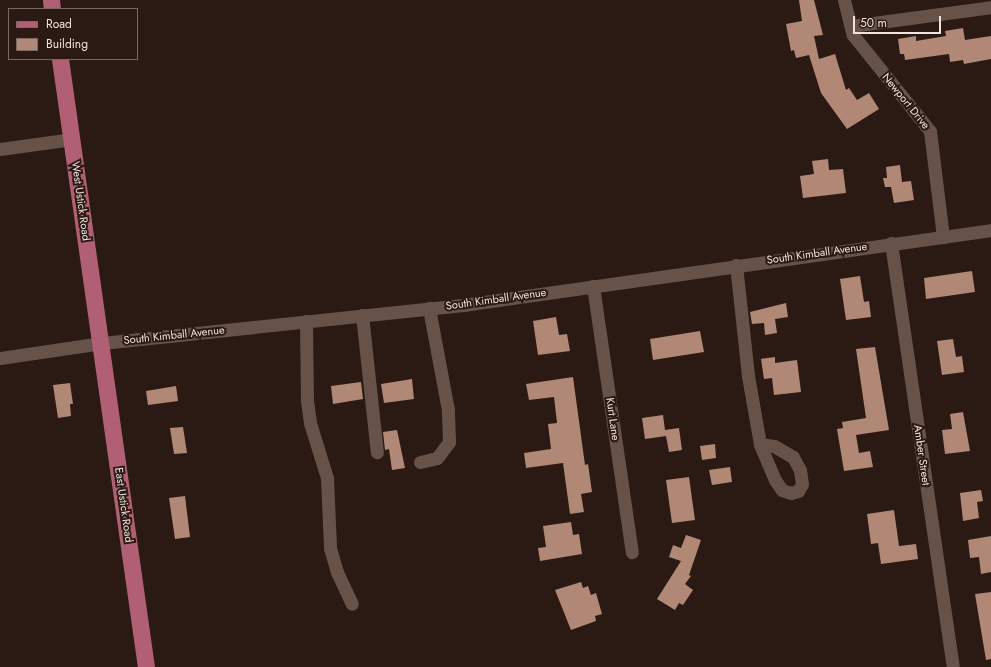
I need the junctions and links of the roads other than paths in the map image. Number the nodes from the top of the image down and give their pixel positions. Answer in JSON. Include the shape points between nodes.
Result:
{"nodes":[{"id":1,"x":844,"y":0,"type":"edge"},
{"id":2,"x":991,"y":7,"type":"edge"},
{"id":3,"x":851,"y":26,"type":"junction"},
{"id":4,"x":60,"y":60,"type":"edge"},
{"id":5,"x":72,"y":139,"type":"junction"},
{"id":6,"x":0,"y":149,"type":"edge"},
{"id":7,"x":991,"y":230,"type":"edge"},
{"id":8,"x":942,"y":237,"type":"junction"},
{"id":9,"x":891,"y":243,"type":"junction"},
{"id":10,"x":736,"y":265,"type":"junction"},
{"id":11,"x":593,"y":286,"type":"junction"},
{"id":12,"x":429,"y":308,"type":"junction"},
{"id":13,"x":362,"y":315,"type":"junction"},
{"id":14,"x":306,"y":321,"type":"junction"},
{"id":15,"x":102,"y":343,"type":"junction"},
{"id":16,"x":0,"y":358,"type":"edge"},
{"id":17,"x":760,"y":444,"type":"dead end"},
{"id":18,"x":377,"y":452,"type":"dead end"},
{"id":19,"x":420,"y":462,"type":"dead end"},
{"id":20,"x":632,"y":552,"type":"dead end"},
{"id":21,"x":352,"y":604,"type":"dead end"},
{"id":22,"x":146,"y":667,"type":"edge"},
{"id":23,"x":953,"y":667,"type":"edge"}],
"edges":[{"from":1,"to":3,"type":"street","name":"Newport Drive"},
{"from":2,"to":3,"type":"street"},
{"from":3,"to":8,"type":"street","name":"Newport Drive","via":[[854,35],[930,131]]},
{"from":4,"to":5,"type":"main road","name":"West Ustick Road"},
{"from":5,"to":6,"type":"street"},
{"from":5,"to":15,"type":"main road","name":"West Ustick Road"},
{"from":7,"to":8,"type":"street","name":"South Kimball Avenue"},
{"from":8,"to":9,"type":"street","name":"South Kimball Avenue"},
{"from":9,"to":10,"type":"street","name":"South Kimball Avenue"},
{"from":9,"to":23,"type":"street","name":"Amber Street"},
{"from":10,"to":11,"type":"street","name":"South Kimball Avenue"},
{"from":10,"to":17,"type":"street","via":[[748,376]]},
{"from":11,"to":12,"type":"street","name":"South Kimball Avenue"},
{"from":11,"to":20,"type":"street","name":"Kurt Lane"},
{"from":12,"to":13,"type":"street","name":"South Kimball Avenue"},
{"from":12,"to":19,"type":"street","via":[[448,410],[449,442],[437,458]]},
{"from":13,"to":14,"type":"street","name":"South Kimball Avenue"},
{"from":13,"to":18,"type":"street"},
{"from":14,"to":15,"type":"street","name":"South Kimball Avenue"},
{"from":14,"to":21,"type":"street","via":[[307,401],[310,423],[327,478],[330,548],[337,572]]},
{"from":15,"to":16,"type":"street","name":"South Kimball Avenue"},
{"from":15,"to":22,"type":"main road","name":"East Ustick Road"}]}
